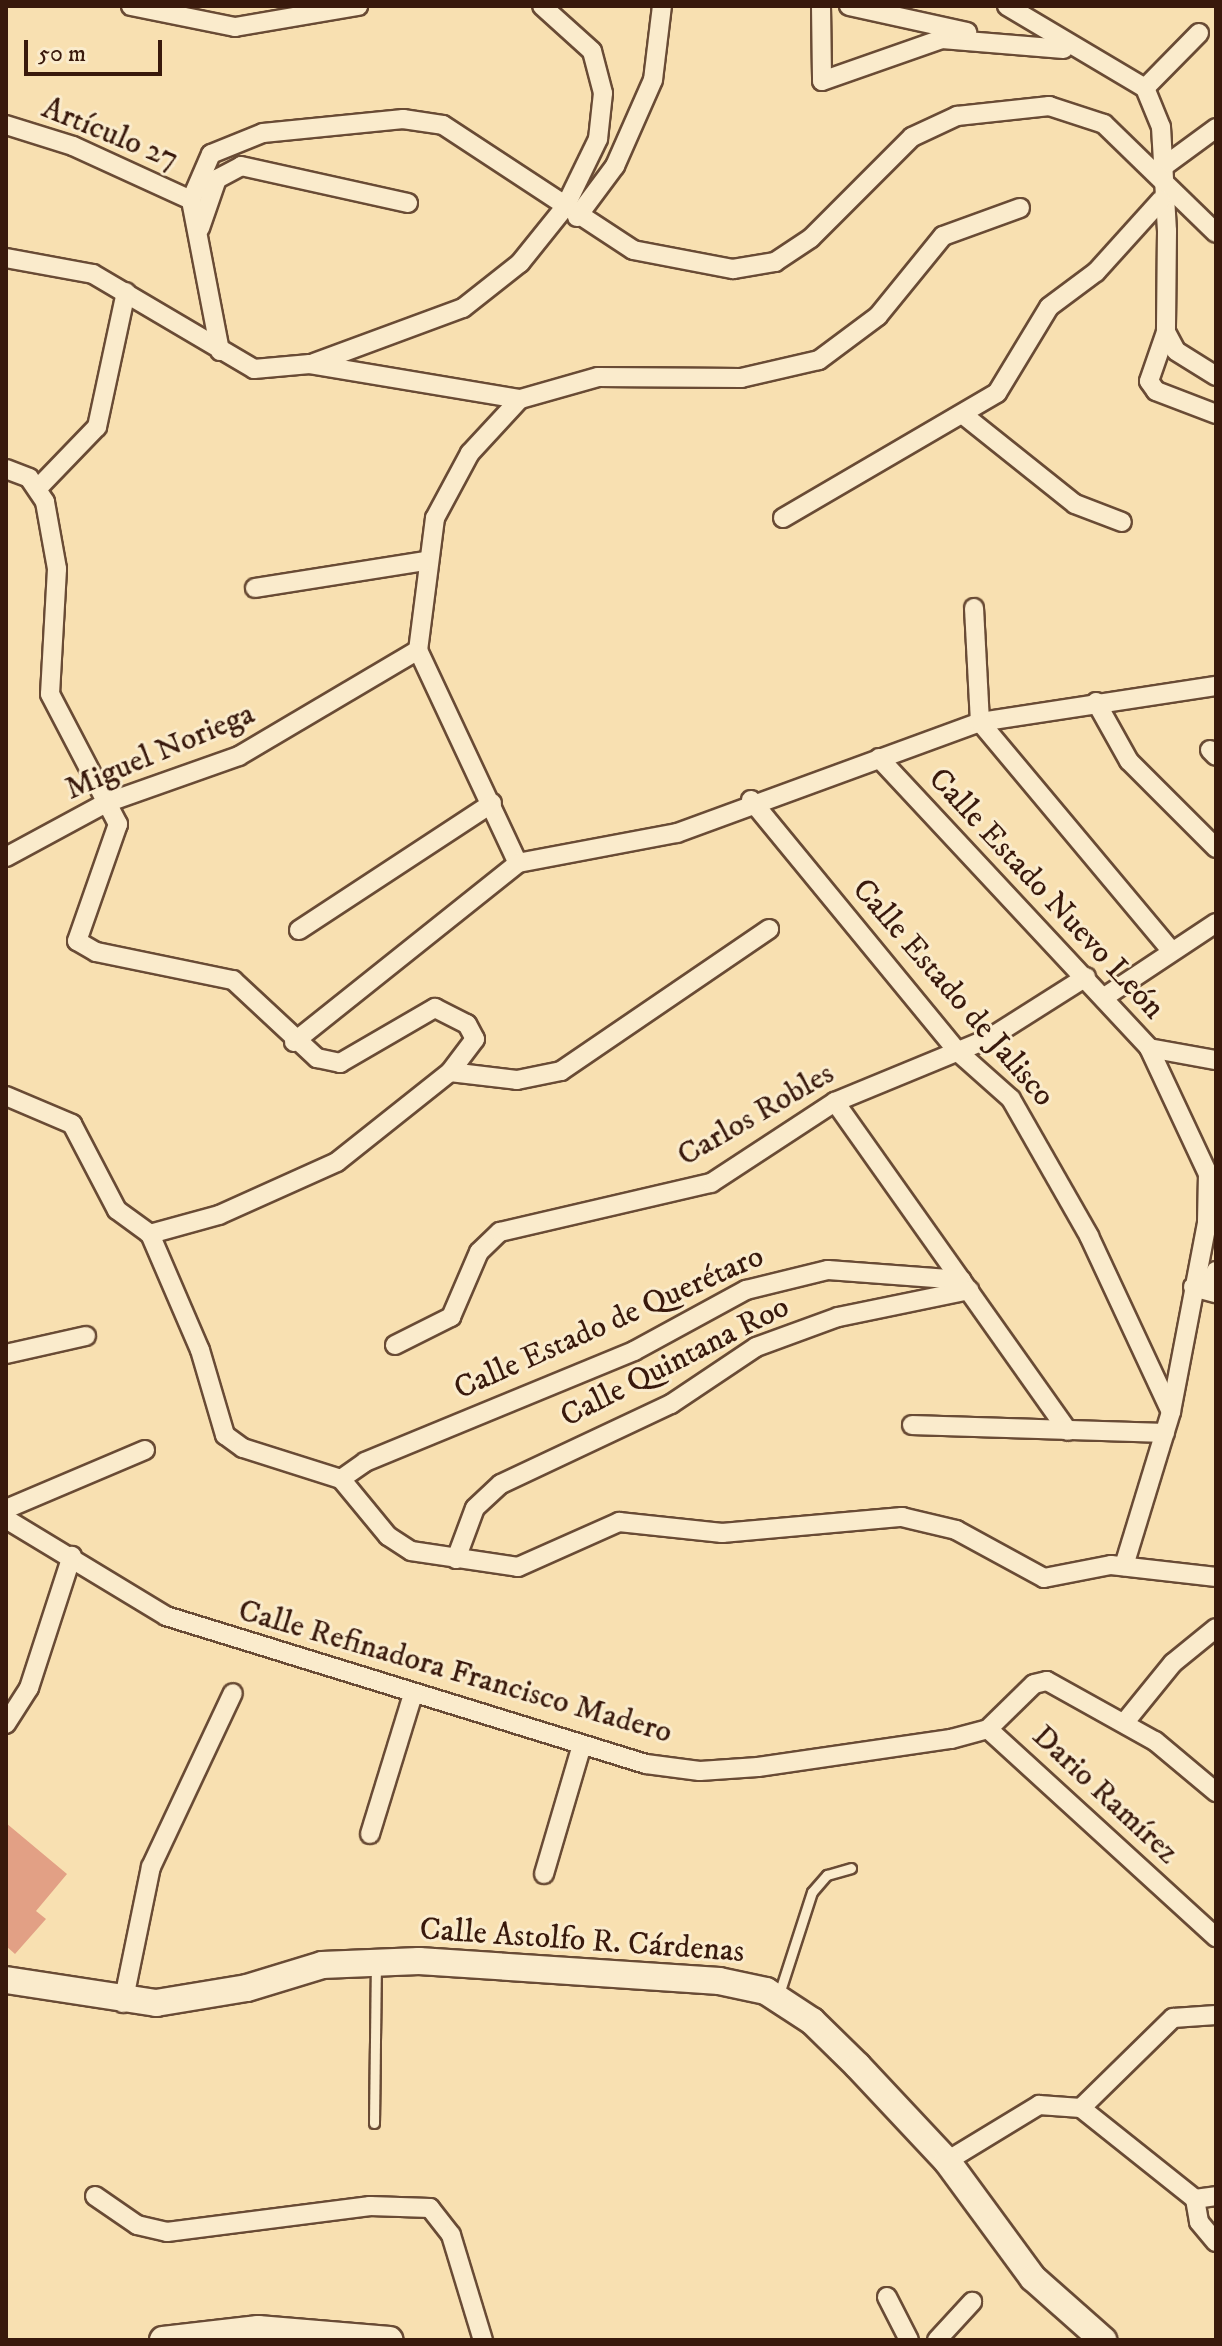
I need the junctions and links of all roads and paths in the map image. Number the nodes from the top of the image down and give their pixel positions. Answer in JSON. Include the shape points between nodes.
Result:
{"nodes":[{"id":1,"x":131,"y":6,"type":"edge"},
{"id":2,"x":358,"y":6,"type":"edge"},
{"id":3,"x":542,"y":6,"type":"edge"},
{"id":4,"x":662,"y":6,"type":"edge"},
{"id":5,"x":821,"y":6,"type":"edge"},
{"id":6,"x":849,"y":6,"type":"edge"},
{"id":7,"x":1007,"y":6,"type":"edge"},
{"id":8,"x":1199,"y":33,"type":"dead end"},
{"id":9,"x":987,"y":37,"type":"junction"},
{"id":10,"x":1074,"y":51,"type":"junction"},
{"id":11,"x":1145,"y":88,"type":"junction"},
{"id":12,"x":6,"y":125,"type":"edge"},
{"id":13,"x":1216,"y":128,"type":"edge"},
{"id":14,"x":1162,"y":171,"type":"junction"},
{"id":15,"x":191,"y":200,"type":"junction"},
{"id":16,"x":1161,"y":200,"type":"junction"},
{"id":17,"x":408,"y":203,"type":"dead end"},
{"id":18,"x":1020,"y":208,"type":"dead end"},
{"id":19,"x":571,"y":212,"type":"junction"},
{"id":20,"x":199,"y":231,"type":"junction"},
{"id":21,"x":1216,"y":233,"type":"edge"},
{"id":22,"x":6,"y":258,"type":"edge"},
{"id":23,"x":126,"y":292,"type":"junction"},
{"id":24,"x":1166,"y":332,"type":"junction"},
{"id":25,"x":220,"y":351,"type":"junction"},
{"id":26,"x":310,"y":364,"type":"junction"},
{"id":27,"x":1216,"y":376,"type":"edge"},
{"id":28,"x":520,"y":399,"type":"junction"},
{"id":29,"x":1216,"y":414,"type":"edge"},
{"id":30,"x":966,"y":417,"type":"junction"},
{"id":31,"x":10,"y":469,"type":"edge"},
{"id":32,"x":38,"y":488,"type":"junction"},
{"id":33,"x":783,"y":518,"type":"dead end"},
{"id":34,"x":1122,"y":522,"type":"dead end"},
{"id":35,"x":425,"y":561,"type":"junction"},
{"id":36,"x":255,"y":588,"type":"dead end"},
{"id":37,"x":974,"y":608,"type":"dead end"},
{"id":38,"x":418,"y":650,"type":"junction"},
{"id":39,"x":1216,"y":686,"type":"edge"},
{"id":40,"x":1096,"y":702,"type":"junction"},
{"id":41,"x":980,"y":722,"type":"junction"},
{"id":42,"x":879,"y":758,"type":"junction"},
{"id":43,"x":751,"y":800,"type":"junction"},
{"id":44,"x":106,"y":803,"type":"junction"},
{"id":45,"x":492,"y":803,"type":"junction"},
{"id":46,"x":1216,"y":848,"type":"edge"},
{"id":47,"x":6,"y":857,"type":"edge"},
{"id":48,"x":518,"y":863,"type":"junction"},
{"id":49,"x":1216,"y":923,"type":"edge"},
{"id":50,"x":769,"y":929,"type":"dead end"},
{"id":51,"x":299,"y":930,"type":"dead end"},
{"id":52,"x":1170,"y":949,"type":"junction"},
{"id":53,"x":1086,"y":977,"type":"junction"},
{"id":54,"x":1106,"y":996,"type":"junction"},
{"id":55,"x":294,"y":1042,"type":"junction"},
{"id":56,"x":1149,"y":1048,"type":"junction"},
{"id":57,"x":957,"y":1051,"type":"junction"},
{"id":58,"x":1216,"y":1060,"type":"edge"},
{"id":59,"x":450,"y":1072,"type":"junction"},
{"id":60,"x":6,"y":1096,"type":"edge"},
{"id":61,"x":835,"y":1102,"type":"junction"},
{"id":62,"x":150,"y":1234,"type":"junction"},
{"id":63,"x":1216,"y":1271,"type":"edge"},
{"id":64,"x":966,"y":1285,"type":"junction"},
{"id":65,"x":1205,"y":1290,"type":"edge"},
{"id":66,"x":86,"y":1336,"type":"dead end"},
{"id":67,"x":395,"y":1345,"type":"dead end"},
{"id":68,"x":6,"y":1354,"type":"edge"},
{"id":69,"x":1171,"y":1412,"type":"junction"},
{"id":70,"x":912,"y":1425,"type":"dead end"},
{"id":71,"x":1068,"y":1431,"type":"junction"},
{"id":72,"x":1165,"y":1433,"type":"junction"},
{"id":73,"x":145,"y":1450,"type":"dead end"},
{"id":74,"x":341,"y":1479,"type":"junction"},
{"id":75,"x":6,"y":1509,"type":"edge"},
{"id":76,"x":6,"y":1519,"type":"edge"},
{"id":77,"x":72,"y":1556,"type":"junction"},
{"id":78,"x":456,"y":1559,"type":"junction"},
{"id":79,"x":1124,"y":1566,"type":"junction"},
{"id":80,"x":1216,"y":1577,"type":"edge"},
{"id":81,"x":1216,"y":1628,"type":"edge"},
{"id":82,"x":233,"y":1693,"type":"dead end"},
{"id":83,"x":413,"y":1694,"type":"junction"},
{"id":84,"x":1125,"y":1722,"type":"junction"},
{"id":85,"x":6,"y":1724,"type":"edge"},
{"id":86,"x":988,"y":1729,"type":"junction"},
{"id":87,"x":582,"y":1745,"type":"junction"},
{"id":88,"x":1216,"y":1792,"type":"edge"},
{"id":89,"x":370,"y":1834,"type":"dead end"},
{"id":90,"x":851,"y":1868,"type":"dead end"},
{"id":91,"x":544,"y":1874,"type":"dead end"},
{"id":92,"x":1216,"y":1937,"type":"edge"},
{"id":93,"x":376,"y":1961,"type":"junction"},
{"id":94,"x":6,"y":1980,"type":"edge"},
{"id":95,"x":778,"y":1997,"type":"junction"},
{"id":96,"x":123,"y":2003,"type":"junction"},
{"id":97,"x":1216,"y":2015,"type":"edge"},
{"id":98,"x":1081,"y":2108,"type":"junction"},
{"id":99,"x":374,"y":2123,"type":"dead end"},
{"id":100,"x":947,"y":2161,"type":"junction"},
{"id":101,"x":95,"y":2196,"type":"dead end"},
{"id":102,"x":1216,"y":2196,"type":"edge"},
{"id":103,"x":1195,"y":2199,"type":"junction"},
{"id":104,"x":1216,"y":2242,"type":"edge"},
{"id":105,"x":887,"y":2297,"type":"dead end"},
{"id":106,"x":972,"y":2302,"type":"dead end"},
{"id":107,"x":163,"y":2340,"type":"edge"},
{"id":108,"x":390,"y":2340,"type":"edge"},
{"id":109,"x":483,"y":2340,"type":"edge"},
{"id":110,"x":909,"y":2340,"type":"edge"},
{"id":111,"x":937,"y":2340,"type":"edge"},
{"id":112,"x":1103,"y":2340,"type":"edge"}],
"edges":[{"from":1,"to":2,"type":"street","via":[[235,27]]},
{"from":3,"to":19,"type":"street","via":[[592,51],[603,93],[598,139]]},
{"from":4,"to":19,"type":"street","via":[[648,92],[615,166]]},
{"from":5,"to":9,"type":"street","via":[[822,81],[942,39]]},
{"from":6,"to":9,"type":"street"},
{"from":7,"to":10,"type":"street"},
{"from":8,"to":11,"type":"street"},
{"from":9,"to":10,"type":"street"},
{"from":10,"to":11,"type":"street"},
{"from":11,"to":14,"type":"street","via":[[1161,127]]},
{"from":12,"to":15,"type":"street","name":"Artículo 27","via":[[73,146]]},
{"from":13,"to":14,"type":"street"},
{"from":14,"to":16,"type":"street"},
{"from":14,"to":19,"type":"street","via":[[1104,124],[1023,106],[957,116],[912,137],[811,238],[775,262],[733,269],[660,258]]},
{"from":14,"to":21,"type":"street"},
{"from":15,"to":19,"type":"street","via":[[211,154],[234,140],[403,119],[464,135]]},
{"from":15,"to":20,"type":"street"},
{"from":16,"to":24,"type":"street"},
{"from":16,"to":30,"type":"street","via":[[1096,272],[1049,307],[997,393]]},
{"from":17,"to":20,"type":"street","via":[[241,166],[217,179]]},
{"from":18,"to":28,"type":"street","via":[[943,236],[878,316],[819,360],[741,378],[598,377]]},
{"from":19,"to":26,"type":"street","via":[[520,263],[463,308]]},
{"from":20,"to":25,"type":"street"},
{"from":22,"to":23,"type":"street","via":[[71,267]]},
{"from":23,"to":25,"type":"street"},
{"from":23,"to":32,"type":"street","via":[[97,427]]},
{"from":24,"to":27,"type":"street","via":[[1176,351]]},
{"from":24,"to":29,"type":"street","via":[[1149,381],[1156,391]]},
{"from":25,"to":26,"type":"street","via":[[271,373]]},
{"from":26,"to":28,"type":"street"},
{"from":28,"to":35,"type":"street","via":[[489,427],[450,484]]},
{"from":30,"to":33,"type":"street"},
{"from":30,"to":34,"type":"street","via":[[1075,504]]},
{"from":31,"to":32,"type":"street"},
{"from":32,"to":44,"type":"street","via":[[57,569],[50,694]]},
{"from":35,"to":36,"type":"street"},
{"from":35,"to":38,"type":"street"},
{"from":37,"to":41,"type":"street"},
{"from":38,"to":44,"type":"street","name":"Miguel Noriega","via":[[239,756]]},
{"from":38,"to":45,"type":"street"},
{"from":39,"to":40,"type":"street"},
{"from":40,"to":41,"type":"street"},
{"from":40,"to":46,"type":"street","via":[[1129,761]]},
{"from":41,"to":42,"type":"street"},
{"from":41,"to":52,"type":"street"},
{"from":42,"to":43,"type":"street"},
{"from":42,"to":53,"type":"street","name":"Calle Estado Nuevo León"},
{"from":43,"to":48,"type":"street","via":[[677,833]]},
{"from":43,"to":57,"type":"street","name":"Calle Estado de Jalisco"},
{"from":44,"to":47,"type":"street","name":"Miguel Noriega"},
{"from":44,"to":55,"type":"street","via":[[119,831],[77,941],[96,952],[233,980]]},
{"from":45,"to":48,"type":"street"},
{"from":45,"to":51,"type":"street"},
{"from":48,"to":55,"type":"street"},
{"from":49,"to":52,"type":"street"},
{"from":50,"to":59,"type":"street","via":[[561,1071],[517,1080]]},
{"from":52,"to":54,"type":"street"},
{"from":53,"to":54,"type":"street","name":"Calle Estado Nuevo León"},
{"from":53,"to":57,"type":"street","name":"Carlos Robles"},
{"from":54,"to":56,"type":"street","name":"Calle Estado Nuevo León"},
{"from":55,"to":59,"type":"street","via":[[340,1063],[435,1008],[467,1024],[475,1039]]},
{"from":56,"to":58,"type":"street"},
{"from":56,"to":65,"type":"street","name":"Calle Estado Nuevo León","via":[[1208,1174]]},
{"from":57,"to":61,"type":"street","name":"Carlos Robles"},
{"from":57,"to":69,"type":"street","name":"Calle Estado de Jalisco","via":[[1011,1099],[1044,1148]]},
{"from":59,"to":62,"type":"street","via":[[337,1162],[219,1215]]},
{"from":60,"to":62,"type":"street","via":[[72,1124],[117,1210]]},
{"from":61,"to":64,"type":"street"},
{"from":61,"to":67,"type":"street","name":"Carlos Robles","via":[[711,1183],[500,1232],[479,1252],[451,1317]]},
{"from":62,"to":74,"type":"street","via":[[200,1350],[225,1435],[243,1448]]},
{"from":63,"to":65,"type":"street"},
{"from":64,"to":71,"type":"street"},
{"from":64,"to":74,"type":"street","name":"Calle Estado de Querétaro","via":[[828,1270],[746,1290],[634,1351],[365,1462]]},
{"from":64,"to":78,"type":"street","name":"Calle Quintana Roo","via":[[838,1317],[756,1347],[671,1404],[501,1484],[475,1508]]},
{"from":65,"to":69,"type":"street","name":"Calle Estado Nuevo León"},
{"from":66,"to":68,"type":"street"},
{"from":69,"to":72,"type":"street","name":"Calle Estado Nuevo León"},
{"from":70,"to":71,"type":"street"},
{"from":71,"to":72,"type":"street"},
{"from":72,"to":79,"type":"street","name":"Calle Estado Nuevo León"},
{"from":73,"to":75,"type":"street"},
{"from":74,"to":78,"type":"street","via":[[396,1543]]},
{"from":76,"to":77,"type":"street","name":"Calle Refinadora Francisco Madero"},
{"from":77,"to":83,"type":"street","name":"Calle Refinadora Francisco Madero","via":[[112,1589],[166,1616]]},
{"from":77,"to":85,"type":"street","via":[[29,1688]]},
{"from":78,"to":79,"type":"street","via":[[529,1565],[589,1530],[619,1522],[722,1533],[902,1517],[956,1530],[1044,1578]]},
{"from":79,"to":80,"type":"street"},
{"from":81,"to":84,"type":"street","via":[[1173,1663]]},
{"from":82,"to":96,"type":"street","via":[[151,1867]]},
{"from":83,"to":87,"type":"street","name":"Calle Refinadora Francisco Madero"},
{"from":83,"to":89,"type":"street"},
{"from":84,"to":86,"type":"street","via":[[1061,1684],[1042,1681]]},
{"from":84,"to":88,"type":"street"},
{"from":86,"to":87,"type":"street","name":"Calle Refinadora Francisco Madero","via":[[700,1771]]},
{"from":86,"to":92,"type":"street","name":"Dario Ramírez"},
{"from":87,"to":91,"type":"street"},
{"from":90,"to":95,"type":"lane","via":[[827,1875],[812,1892]]},
{"from":93,"to":95,"type":"street","name":"Calle Astolfo R. Cárdenas","via":[[719,1981]]},
{"from":93,"to":96,"type":"street","name":"Calle Astolfo R. Cárdenas","via":[[322,1965],[198,1999]]},
{"from":93,"to":99,"type":"lane"},
{"from":94,"to":96,"type":"street","name":"Calle Astolfo R. Cárdenas"},
{"from":95,"to":100,"type":"street","name":"Calle Astolfo R. Cárdenas","via":[[812,2021]]},
{"from":97,"to":98,"type":"street","via":[[1173,2018]]},
{"from":98,"to":100,"type":"street","via":[[1039,2105]]},
{"from":98,"to":103,"type":"street"},
{"from":100,"to":112,"type":"street","name":"Calle Astolfo R. Cárdenas","via":[[1033,2278]]},
{"from":101,"to":109,"type":"street","via":[[137,2225],[167,2232],[370,2206],[430,2208],[451,2235]]},
{"from":102,"to":103,"type":"street"},
{"from":103,"to":104,"type":"street","via":[[1199,2222]]},
{"from":105,"to":110,"type":"street"},
{"from":106,"to":111,"type":"street"},
{"from":107,"to":108,"type":"street","via":[[258,2329]]}]}
